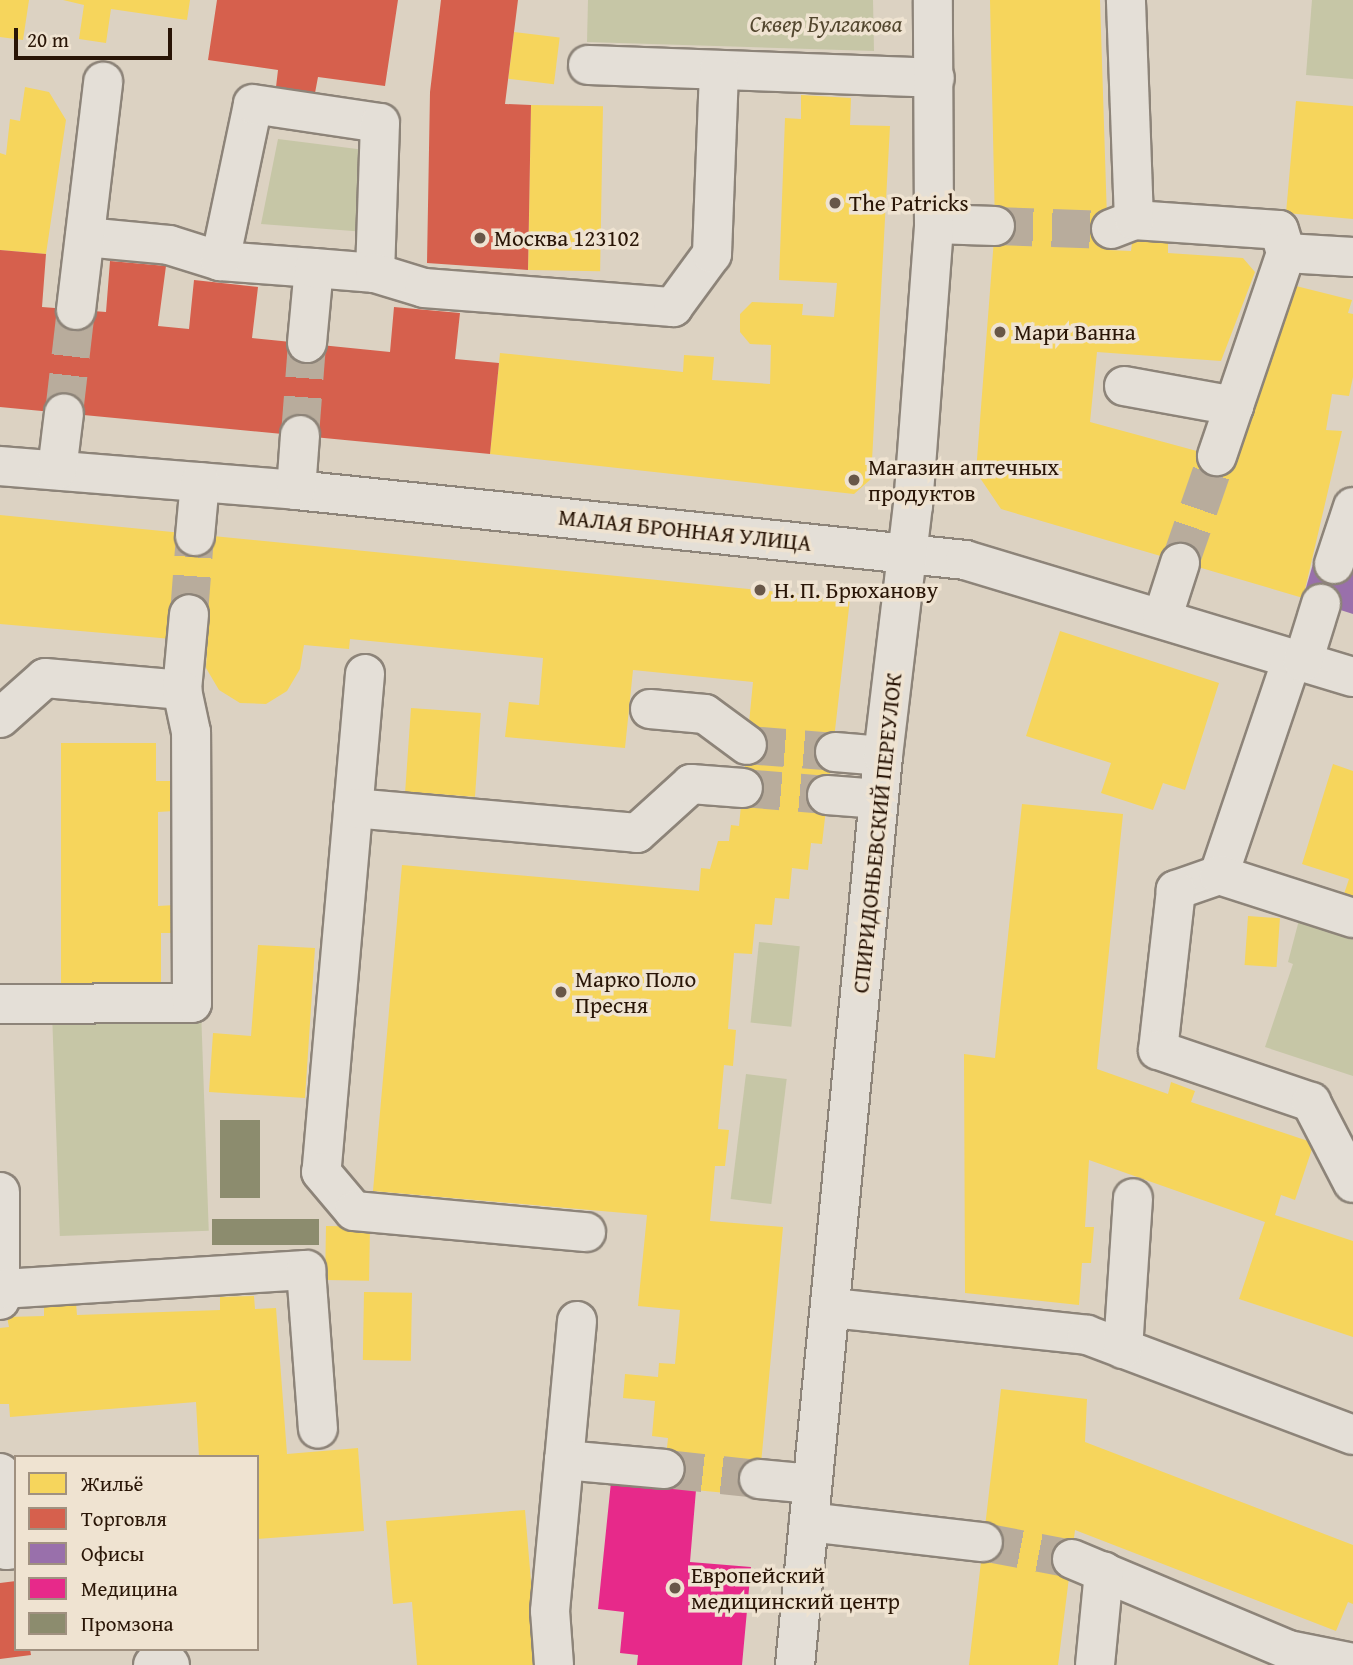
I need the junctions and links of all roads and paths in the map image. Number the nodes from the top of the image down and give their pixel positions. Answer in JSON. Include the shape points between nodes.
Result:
{"nodes":[{"id":1,"x":933,"y":0,"type":"edge"},
{"id":2,"x":1126,"y":0,"type":"edge"},
{"id":3,"x":588,"y":65,"type":"dead end"},
{"id":4,"x":719,"y":70,"type":"junction"},
{"id":5,"x":935,"y":78,"type":"junction"},
{"id":6,"x":103,"y":82,"type":"dead end"},
{"id":7,"x":934,"y":224,"type":"junction"},
{"id":8,"x":995,"y":226,"type":"tunnel mouth"},
{"id":9,"x":85,"y":237,"type":"junction"},
{"id":10,"x":1286,"y":253,"type":"junction"},
{"id":11,"x":1353,"y":257,"type":"edge"},
{"id":12,"x":220,"y":261,"type":"junction"},
{"id":13,"x":314,"y":268,"type":"junction"},
{"id":14,"x":374,"y":273,"type":"junction"},
{"id":15,"x":76,"y":310,"type":"tunnel mouth"},
{"id":16,"x":307,"y":343,"type":"tunnel mouth"},
{"id":17,"x":1124,"y":386,"type":"dead end"},
{"id":18,"x":1234,"y":406,"type":"junction"},
{"id":19,"x":64,"y":413,"type":"tunnel mouth"},
{"id":20,"x":300,"y":435,"type":"tunnel mouth"},
{"id":21,"x":1217,"y":456,"type":"tunnel mouth"},
{"id":22,"x":0,"y":466,"type":"edge"},
{"id":23,"x":57,"y":470,"type":"junction"},
{"id":24,"x":200,"y":482,"type":"junction"},
{"id":25,"x":296,"y":490,"type":"junction"},
{"id":26,"x":1353,"y":507,"type":"edge"},
{"id":27,"x":195,"y":536,"type":"tunnel mouth"},
{"id":28,"x":906,"y":552,"type":"junction"},
{"id":29,"x":1180,"y":563,"type":"tunnel mouth"},
{"id":30,"x":1334,"y":564,"type":"dead end"},
{"id":31,"x":1321,"y":604,"type":"dead end"},
{"id":32,"x":189,"y":614,"type":"tunnel mouth"},
{"id":33,"x":1162,"y":619,"type":"junction"},
{"id":34,"x":1297,"y":660,"type":"junction"},
{"id":35,"x":365,"y":674,"type":"dead end"},
{"id":36,"x":1353,"y":677,"type":"edge"},
{"id":37,"x":182,"y":690,"type":"junction"},
{"id":38,"x":650,"y":709,"type":"dead end"},
{"id":39,"x":0,"y":718,"type":"edge"},
{"id":40,"x":747,"y":745,"type":"tunnel mouth"},
{"id":41,"x":835,"y":752,"type":"tunnel mouth"},
{"id":42,"x":883,"y":757,"type":"junction"},
{"id":43,"x":743,"y":788,"type":"tunnel mouth"},
{"id":44,"x":827,"y":795,"type":"tunnel mouth"},
{"id":45,"x":879,"y":799,"type":"junction"},
{"id":46,"x":353,"y":808,"type":"junction"},
{"id":47,"x":1219,"y":875,"type":"junction"},
{"id":48,"x":1353,"y":918,"type":"edge"},
{"id":49,"x":0,"y":1004,"type":"edge"},
{"id":50,"x":1353,"y":1183,"type":"edge"},
{"id":51,"x":0,"y":1192,"type":"edge"},
{"id":52,"x":1133,"y":1198,"type":"dead end"},
{"id":53,"x":586,"y":1232,"type":"dead end"},
{"id":54,"x":2,"y":1295,"type":"edge"},
{"id":55,"x":832,"y":1308,"type":"junction"},
{"id":56,"x":577,"y":1321,"type":"dead end"},
{"id":57,"x":1123,"y":1349,"type":"junction"},
{"id":58,"x":318,"y":1429,"type":"dead end"},
{"id":59,"x":1353,"y":1435,"type":"edge"},
{"id":60,"x":564,"y":1460,"type":"junction"},
{"id":61,"x":665,"y":1469,"type":"tunnel mouth"},
{"id":62,"x":0,"y":1472,"type":"edge"},
{"id":63,"x":759,"y":1479,"type":"tunnel mouth"},
{"id":64,"x":812,"y":1484,"type":"junction"},
{"id":65,"x":809,"y":1522,"type":"junction"},
{"id":66,"x":983,"y":1542,"type":"tunnel mouth"},
{"id":67,"x":7,"y":1550,"type":"edge"},
{"id":68,"x":1353,"y":1663,"type":"edge"},
{"id":69,"x":153,"y":1665,"type":"edge"},
{"id":70,"x":170,"y":1665,"type":"edge"},
{"id":71,"x":554,"y":1665,"type":"edge"},
{"id":72,"x":794,"y":1665,"type":"edge"},
{"id":73,"x":1095,"y":1665,"type":"edge"}],
"edges":[{"from":1,"to":5,"type":"street","name":"СПИРИДОНЬЕВСКИЙ ПЕРЕУЛОК"},
{"from":2,"to":10,"type":"street","via":[[1121,225],[1279,230]]},
{"from":3,"to":4,"type":"street"},
{"from":4,"to":5,"type":"street"},
{"from":4,"to":14,"type":"street","via":[[712,254],[673,307],[424,288]]},
{"from":5,"to":7,"type":"street","name":"СПИРИДОНЬЕВСКИЙ ПЕРЕУЛОК"},
{"from":6,"to":9,"type":"street"},
{"from":7,"to":8,"type":"street"},
{"from":7,"to":28,"type":"street","name":"СПИРИДОНЬЕВСКИЙ ПЕРЕУЛОК"},
{"from":9,"to":12,"type":"street","via":[[169,244]]},
{"from":9,"to":15,"type":"street"},
{"from":10,"to":11,"type":"street"},
{"from":10,"to":18,"type":"street"},
{"from":12,"to":13,"type":"street"},
{"from":12,"to":14,"type":"street","via":[[253,104],[380,123]]},
{"from":13,"to":14,"type":"street"},
{"from":13,"to":16,"type":"street"},
{"from":17,"to":18,"type":"street"},
{"from":18,"to":21,"type":"street"},
{"from":19,"to":23,"type":"street"},
{"from":20,"to":25,"type":"street"},
{"from":22,"to":23,"type":"street","name":"МАЛАЯ БРОННАЯ УЛИЦА"},
{"from":23,"to":24,"type":"street","name":"МАЛАЯ БРОННАЯ УЛИЦА"},
{"from":24,"to":25,"type":"street","name":"МАЛАЯ БРОННАЯ УЛИЦА"},
{"from":24,"to":27,"type":"street"},
{"from":25,"to":28,"type":"street","name":"МАЛАЯ БРОННАЯ УЛИЦА"},
{"from":26,"to":30,"type":"street"},
{"from":28,"to":33,"type":"street","name":"МАЛАЯ БРОННАЯ УЛИЦА","via":[[965,560]]},
{"from":28,"to":42,"type":"street","name":"СПИРИДОНЬЕВСКИЙ ПЕРЕУЛОК"},
{"from":29,"to":33,"type":"street"},
{"from":31,"to":34,"type":"street"},
{"from":32,"to":37,"type":"street"},
{"from":33,"to":34,"type":"street","name":"МАЛАЯ БРОННАЯ УЛИЦА"},
{"from":34,"to":36,"type":"street","name":"МАЛАЯ БРОННАЯ УЛИЦА"},
{"from":34,"to":47,"type":"street"},
{"from":35,"to":46,"type":"street"},
{"from":37,"to":39,"type":"street","via":[[45,678]]},
{"from":37,"to":49,"type":"street","via":[[191,732],[191,1003]]},
{"from":38,"to":40,"type":"street","via":[[705,714]]},
{"from":41,"to":42,"type":"street"},
{"from":42,"to":45,"type":"street","name":"СПИРИДОНЬЕВСКИЙ ПЕРЕУЛОК"},
{"from":43,"to":46,"type":"street","via":[[691,784],[637,833]]},
{"from":44,"to":45,"type":"street"},
{"from":45,"to":55,"type":"street","name":"СПИРИДОНЬЕВСКИЙ ПЕРЕУЛОК"},
{"from":46,"to":53,"type":"street","via":[[321,1172],[354,1211]]},
{"from":47,"to":48,"type":"street"},
{"from":47,"to":50,"type":"street","via":[[1176,890],[1158,1051],[1311,1102]]},
{"from":51,"to":54,"type":"street"},
{"from":52,"to":57,"type":"street"},
{"from":54,"to":58,"type":"street","via":[[306,1269]]},
{"from":55,"to":57,"type":"street","via":[[1087,1335]]},
{"from":55,"to":64,"type":"street","name":"СПИРИДОНЬЕВСКИЙ ПЕРЕУЛОК"},
{"from":56,"to":60,"type":"street"},
{"from":57,"to":59,"type":"street"},
{"from":60,"to":61,"type":"street"},
{"from":60,"to":71,"type":"street","via":[[550,1611]]},
{"from":62,"to":67,"type":"street"},
{"from":63,"to":64,"type":"street"},
{"from":64,"to":65,"type":"street","name":"СПИРИДОНЬЕВСКИЙ ПЕРЕУЛОК"},
{"from":65,"to":66,"type":"street"},
{"from":65,"to":72,"type":"street","name":"СПИРИДОНЬЕВСКИЙ ПЕРЕУЛОК"},
{"from":68,"to":73,"type":"street","via":[[1289,1650],[1088,1565]]},
{"from":69,"to":70,"type":"street"}]}
